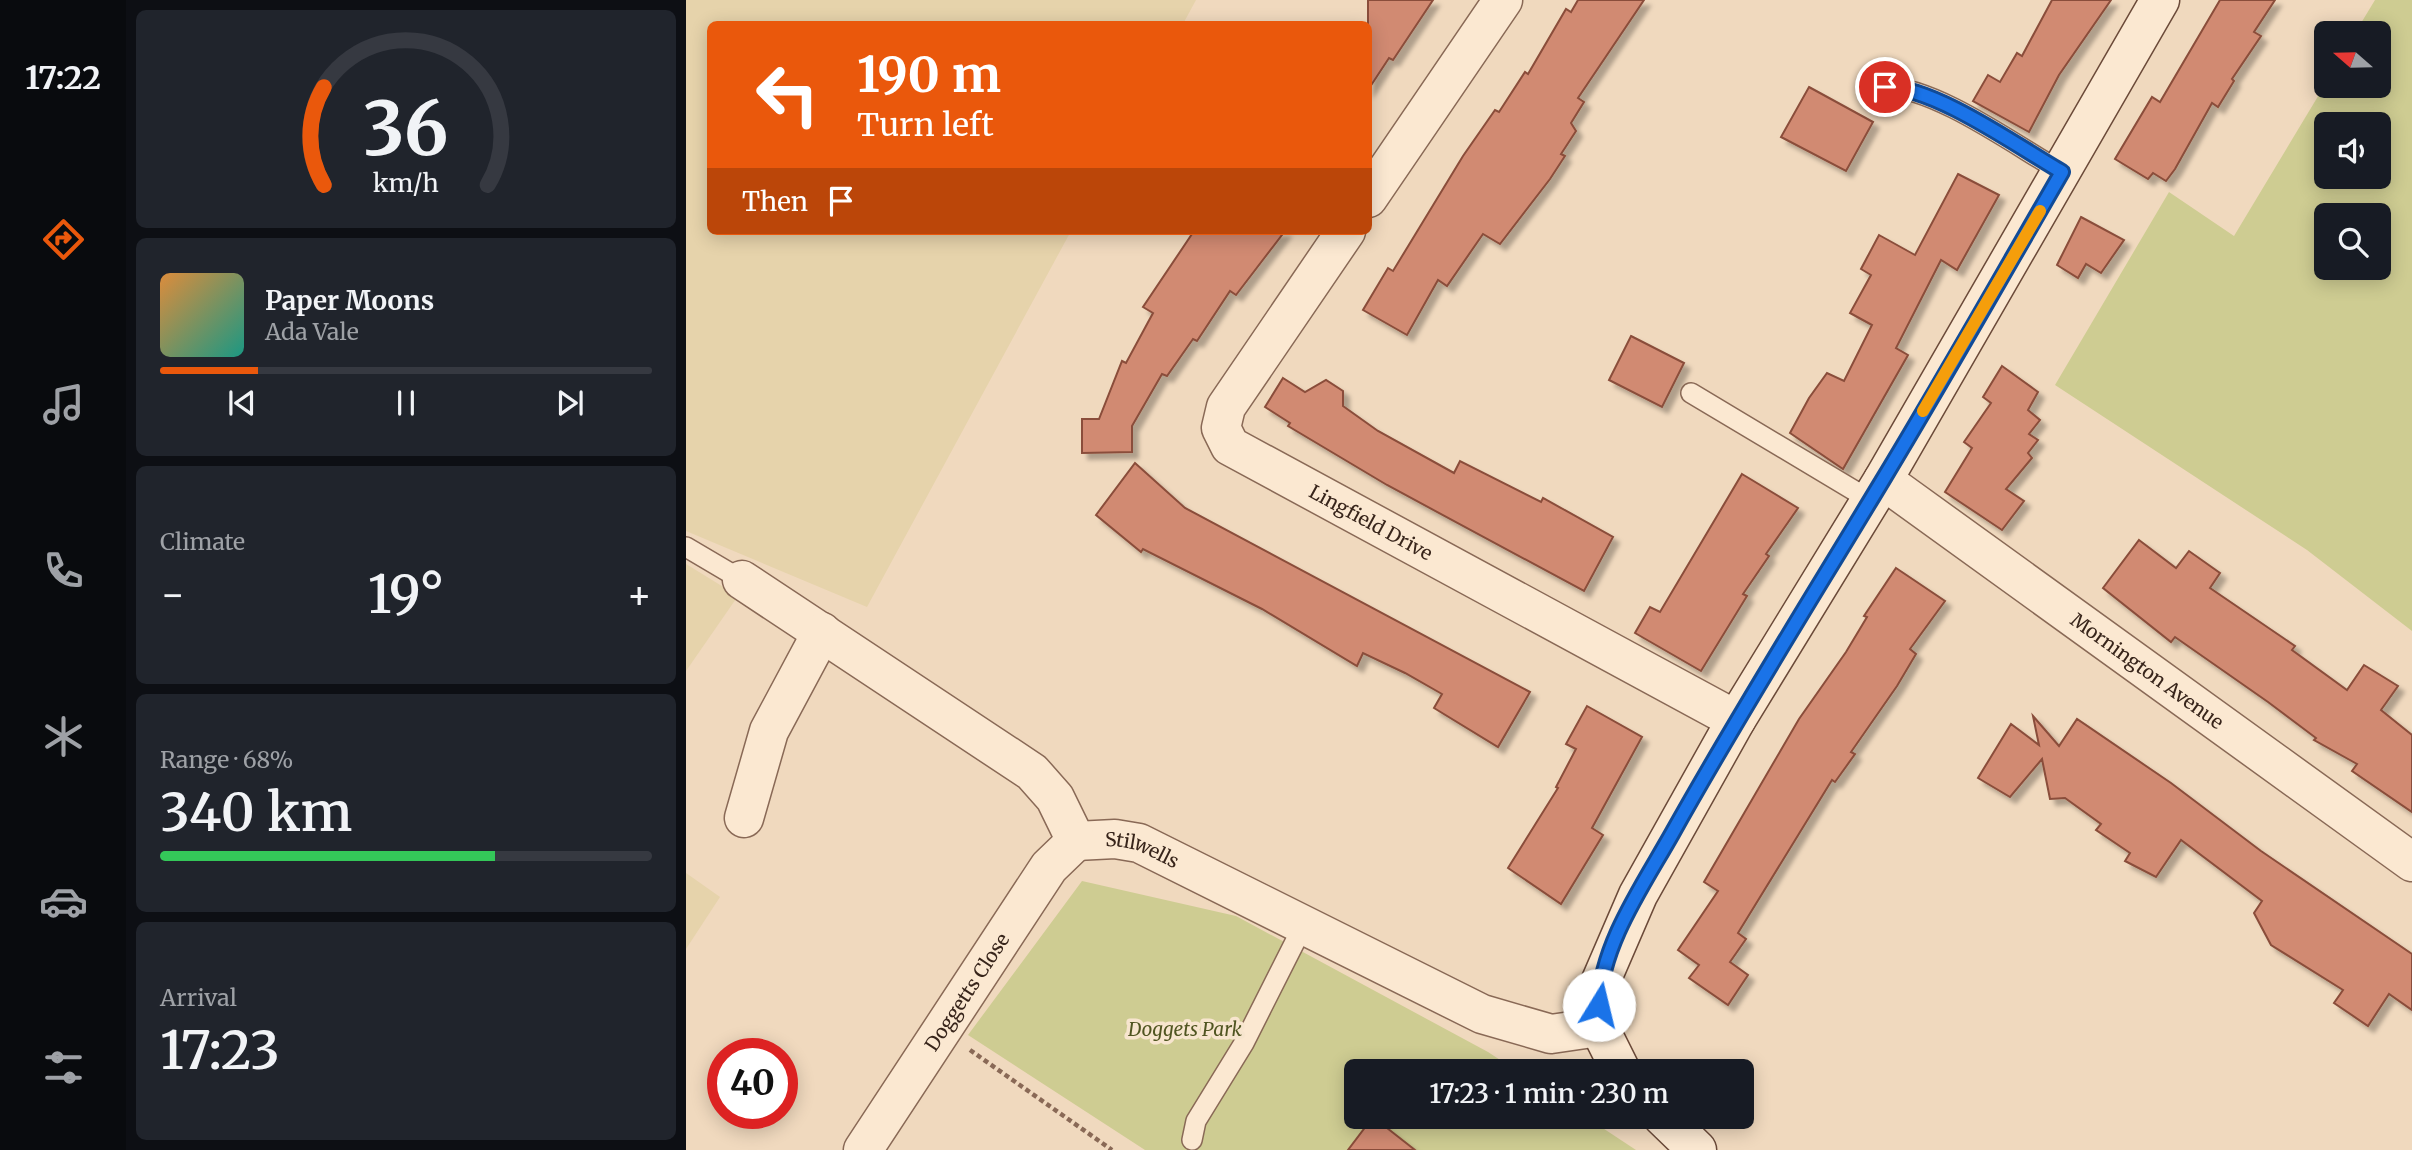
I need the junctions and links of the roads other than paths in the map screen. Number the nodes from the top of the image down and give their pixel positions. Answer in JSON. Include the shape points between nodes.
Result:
{"nodes":[{"id":1,"x":1503,"y":0,"type":"edge"},
{"id":2,"x":2160,"y":0,"type":"edge"},
{"id":3,"x":1885,"y":87,"type":"dead end"},
{"id":4,"x":2062,"y":172,"type":"junction"},
{"id":5,"x":1372,"y":192,"type":"edge"},
{"id":6,"x":1343,"y":235,"type":"edge"},
{"id":7,"x":1691,"y":393,"type":"dead end"},
{"id":8,"x":1877,"y":490,"type":"junction"},
{"id":9,"x":686,"y":547,"type":"edge"},
{"id":10,"x":742,"y":580,"type":"joint"},
{"id":11,"x":822,"y":632,"type":"junction"},
{"id":12,"x":1736,"y":720,"type":"junction"},
{"id":13,"x":744,"y":817,"type":"dead end"},
{"id":14,"x":1076,"y":841,"type":"junction"},
{"id":15,"x":2412,"y":862,"type":"edge"},
{"id":16,"x":1304,"y":924,"type":"junction"},
{"id":17,"x":1599,"y":1027,"type":"junction"},
{"id":18,"x":1615,"y":1059,"type":"edge"},
{"id":19,"x":1675,"y":1129,"type":"edge"},
{"id":20,"x":1192,"y":1140,"type":"dead end"},
{"id":21,"x":863,"y":1150,"type":"edge"},
{"id":22,"x":1697,"y":1150,"type":"edge"}],
"edges":[{"from":1,"to":5,"type":"street"},
{"from":2,"to":4,"type":"street"},
{"from":3,"to":4,"type":"lane","via":[[1904,87],[1937,99]]},
{"from":4,"to":8,"type":"street"},
{"from":6,"to":12,"type":"street","name":"Lingfield Drive","via":[[1226,407],[1221,429],[1230,446]]},
{"from":7,"to":8,"type":"lane"},
{"from":8,"to":12,"type":"street"},
{"from":8,"to":15,"type":"street","name":"Mornington Avenue"},
{"from":9,"to":10,"type":"lane"},
{"from":10,"to":11,"type":"street","name":"Stilwells"},
{"from":11,"to":13,"type":"street","via":[[769,732]]},
{"from":11,"to":14,"type":"street","name":"Stilwells","via":[[1032,772],[1055,798]]},
{"from":12,"to":17,"type":"street","via":[[1615,942],[1600,983]]},
{"from":14,"to":16,"type":"street","name":"Stilwells","via":[[1139,843]]},
{"from":14,"to":21,"type":"street","name":"Doggetts Close","via":[[1049,867]]},
{"from":16,"to":17,"type":"street","name":"Stilwells","via":[[1482,1014],[1551,1034]]},
{"from":16,"to":20,"type":"lane","via":[[1244,1044],[1196,1121]]},
{"from":17,"to":18,"type":"street"},
{"from":19,"to":22,"type":"street"}]}
